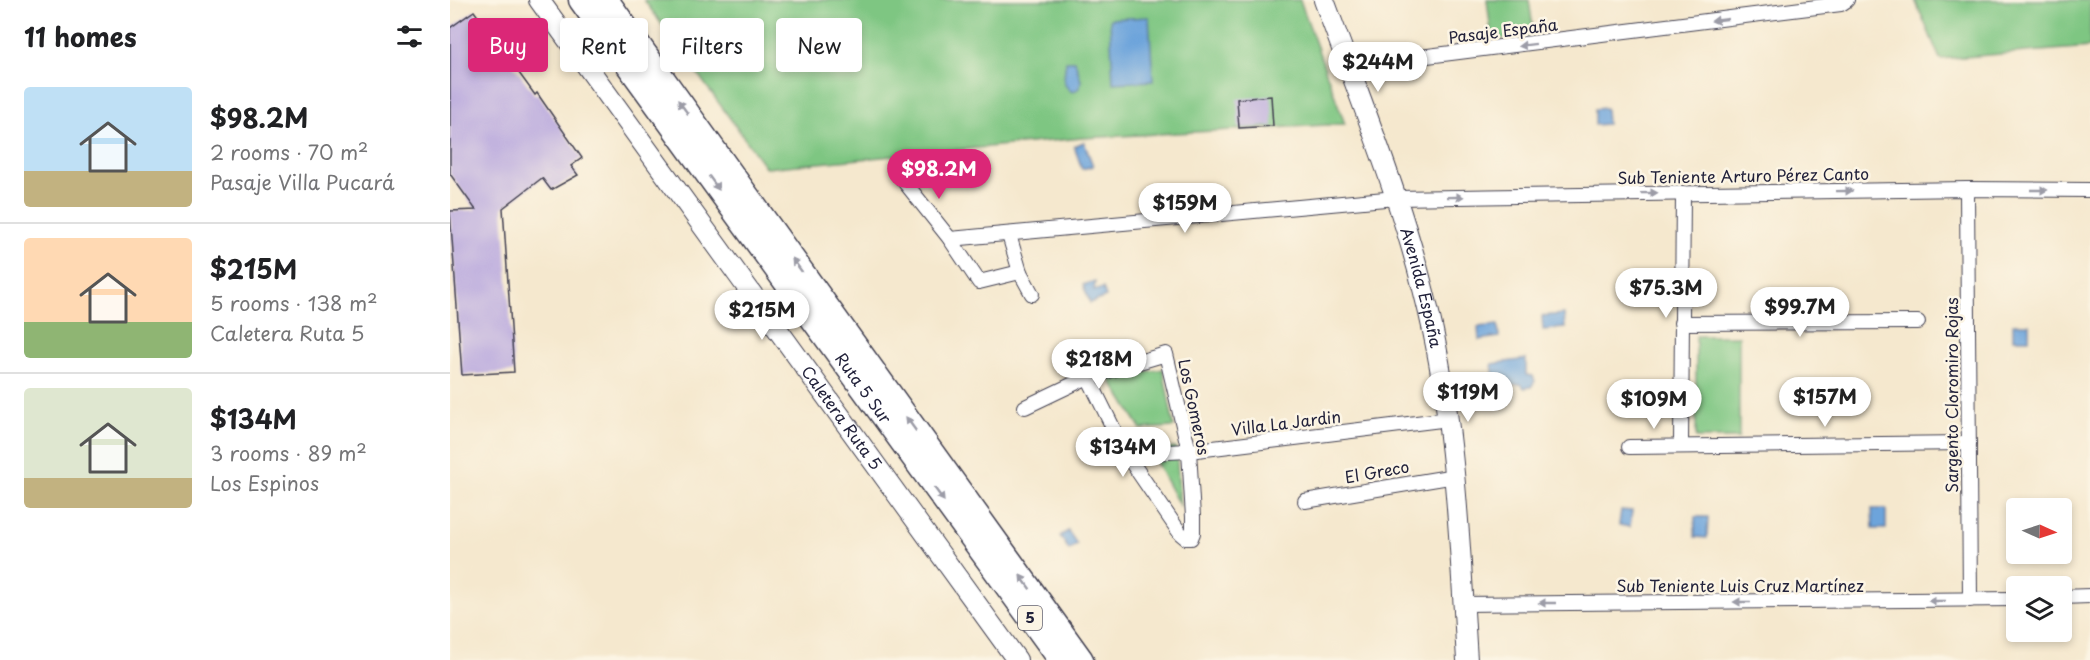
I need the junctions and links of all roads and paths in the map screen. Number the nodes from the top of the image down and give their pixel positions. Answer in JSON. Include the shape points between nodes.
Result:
{"nodes":[{"id":1,"x":539,"y":0,"type":"edge"},
{"id":2,"x":581,"y":0,"type":"edge"},
{"id":3,"x":606,"y":0,"type":"edge"},
{"id":4,"x":1324,"y":0,"type":"edge"},
{"id":5,"x":1844,"y":2,"type":"edge"},
{"id":6,"x":1348,"y":66,"type":"junction"},
{"id":7,"x":903,"y":180,"type":"dead end"},
{"id":8,"x":1967,"y":189,"type":"junction"},
{"id":9,"x":2090,"y":190,"type":"edge"},
{"id":10,"x":1683,"y":193,"type":"junction"},
{"id":11,"x":1396,"y":198,"type":"junction"},
{"id":12,"x":1009,"y":235,"type":"junction"},
{"id":13,"x":950,"y":239,"type":"junction"},
{"id":14,"x":1020,"y":272,"type":"junction"},
{"id":15,"x":1032,"y":294,"type":"dead end"},
{"id":16,"x":1681,"y":322,"type":"junction"},
{"id":17,"x":1918,"y":322,"type":"dead end"},
{"id":18,"x":1088,"y":377,"type":"junction"},
{"id":19,"x":1025,"y":406,"type":"dead end"},
{"id":20,"x":1449,"y":419,"type":"junction"},
{"id":21,"x":1969,"y":443,"type":"junction"},
{"id":22,"x":1681,"y":445,"type":"junction"},
{"id":23,"x":1629,"y":447,"type":"dead end"},
{"id":24,"x":1189,"y":451,"type":"junction"},
{"id":25,"x":1126,"y":454,"type":"junction"},
{"id":26,"x":1455,"y":476,"type":"junction"},
{"id":27,"x":1305,"y":501,"type":"dead end"},
{"id":28,"x":2090,"y":596,"type":"edge"},
{"id":29,"x":2072,"y":597,"type":"edge"},
{"id":30,"x":2006,"y":599,"type":"edge"},
{"id":31,"x":1970,"y":600,"type":"junction"},
{"id":32,"x":1463,"y":604,"type":"junction"},
{"id":33,"x":1017,"y":660,"type":"edge"},
{"id":34,"x":1061,"y":660,"type":"edge"},
{"id":35,"x":1081,"y":660,"type":"edge"},
{"id":36,"x":1467,"y":660,"type":"edge"}],
"edges":[{"from":1,"to":33,"type":"street","name":"Caletera Ruta 5"},
{"from":2,"to":34,"type":"highway","name":"Ruta 5 Sur","number":"5","one_way":true},
{"from":35,"to":3,"type":"highway","name":"Ruta 5 Sur","number":"5","one_way":true},
{"from":4,"to":6,"type":"street","name":"Avenida España"},
{"from":5,"to":6,"type":"street","name":"Pasaje España","one_way":true},
{"from":6,"to":11,"type":"street","name":"Avenida España"},
{"from":7,"to":13,"type":"street"},
{"from":8,"to":9,"type":"street","name":"Sub Teniente Arturo Pérez Canto","one_way":true},
{"from":10,"to":8,"type":"street","name":"Sub Teniente Arturo Pérez Canto","one_way":true},
{"from":8,"to":21,"type":"street","name":"Sargento Cloromiro Rojas"},
{"from":11,"to":10,"type":"street","name":"Sub Teniente Arturo Pérez Canto","one_way":true},
{"from":10,"to":16,"type":"street"},
{"from":11,"to":12,"type":"street","name":"Sub Teniente Arturo Pérez Canto"},
{"from":11,"to":20,"type":"street","name":"Avenida España","via":[[1432,330]]},
{"from":12,"to":13,"type":"street","name":"Sub Teniente Arturo Pérez Canto"},
{"from":12,"to":14,"type":"street"},
{"from":13,"to":14,"type":"street","via":[[979,282]]},
{"from":14,"to":15,"type":"street"},
{"from":16,"to":17,"type":"street"},
{"from":16,"to":22,"type":"street"},
{"from":18,"to":19,"type":"street"},
{"from":18,"to":24,"type":"street","name":"Los Gomeros","via":[[1166,354]]},
{"from":18,"to":25,"type":"street"},
{"from":20,"to":24,"type":"street","name":"Villa La Jardin"},
{"from":20,"to":26,"type":"street","name":"Avenida España"},
{"from":21,"to":22,"type":"street"},
{"from":21,"to":31,"type":"street","name":"Sargento Cloromiro Rojas"},
{"from":22,"to":23,"type":"street"},
{"from":24,"to":25,"type":"street","name":"Villa La Jardin"},
{"from":24,"to":25,"type":"street","name":"Los Gomeros","via":[[1191,538],[1186,538],[1174,525]]},
{"from":26,"to":27,"type":"street","name":"El Greco"},
{"from":26,"to":32,"type":"street","name":"Avenida España"},
{"from":28,"to":29,"type":"street"},
{"from":30,"to":31,"type":"street","name":"Sub Teniente Luis Cruz Martínez"},
{"from":31,"to":32,"type":"street","name":"Sub Teniente Luis Cruz Martínez","one_way":true},
{"from":32,"to":36,"type":"street","name":"Avenida España"}]}
